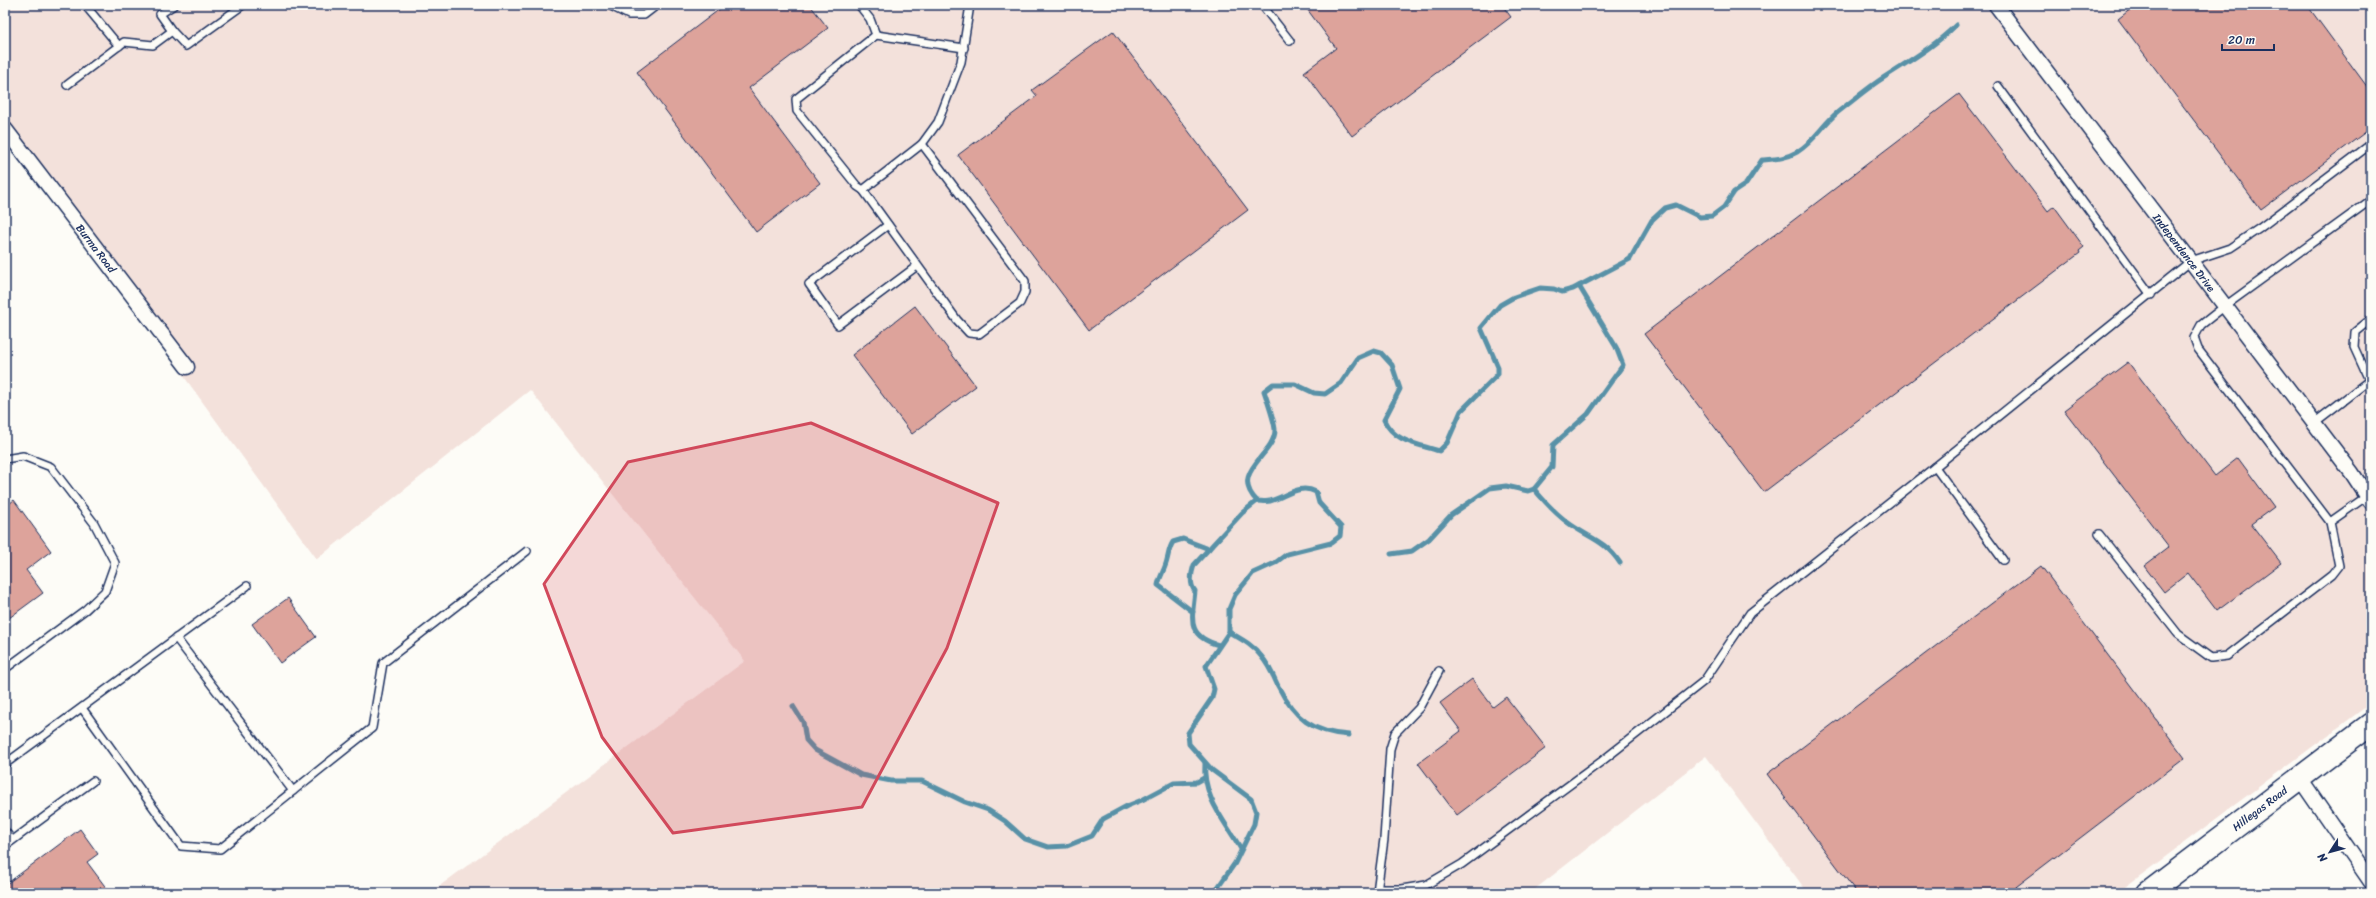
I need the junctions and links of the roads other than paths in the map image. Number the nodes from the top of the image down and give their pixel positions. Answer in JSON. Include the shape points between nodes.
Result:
{"nodes":[{"id":1,"x":85,"y":5,"type":"edge"},
{"id":2,"x":174,"y":5,"type":"edge"},
{"id":3,"x":243,"y":5,"type":"edge"},
{"id":4,"x":609,"y":5,"type":"edge"},
{"id":5,"x":657,"y":5,"type":"edge"},
{"id":6,"x":859,"y":5,"type":"edge"},
{"id":7,"x":970,"y":5,"type":"edge"},
{"id":8,"x":1262,"y":5,"type":"edge"},
{"id":9,"x":1996,"y":5,"type":"edge"},
{"id":10,"x":172,"y":31,"type":"junction"},
{"id":11,"x":876,"y":35,"type":"junction"},
{"id":12,"x":1290,"y":41,"type":"dead end"},
{"id":13,"x":119,"y":46,"type":"junction"},
{"id":14,"x":964,"y":48,"type":"junction"},
{"id":15,"x":67,"y":85,"type":"dead end"},
{"id":16,"x":1998,"y":86,"type":"dead end"},
{"id":17,"x":5,"y":129,"type":"edge"},
{"id":18,"x":922,"y":144,"type":"junction"},
{"id":19,"x":2371,"y":144,"type":"edge"},
{"id":20,"x":863,"y":190,"type":"junction"},
{"id":21,"x":2371,"y":200,"type":"edge"},
{"id":22,"x":888,"y":225,"type":"junction"},
{"id":23,"x":2191,"y":261,"type":"junction"},
{"id":24,"x":918,"y":266,"type":"junction"},
{"id":25,"x":2151,"y":295,"type":"junction"},
{"id":26,"x":2225,"y":306,"type":"junction"},
{"id":27,"x":2371,"y":320,"type":"edge"},
{"id":28,"x":187,"y":367,"type":"dead end"},
{"id":29,"x":2370,"y":380,"type":"edge"},
{"id":30,"x":2314,"y":423,"type":"junction"},
{"id":31,"x":5,"y":458,"type":"edge"},
{"id":32,"x":1935,"y":467,"type":"junction"},
{"id":33,"x":2369,"y":499,"type":"edge"},
{"id":34,"x":2330,"y":522,"type":"junction"},
{"id":35,"x":2099,"y":534,"type":"dead end"},
{"id":36,"x":527,"y":551,"type":"dead end"},
{"id":37,"x":2003,"y":560,"type":"dead end"},
{"id":38,"x":247,"y":586,"type":"dead end"},
{"id":39,"x":176,"y":638,"type":"junction"},
{"id":40,"x":5,"y":669,"type":"edge"},
{"id":41,"x":1439,"y":671,"type":"dead end"},
{"id":42,"x":82,"y":708,"type":"junction"},
{"id":43,"x":2371,"y":724,"type":"edge"},
{"id":44,"x":5,"y":764,"type":"edge"},
{"id":45,"x":2300,"y":779,"type":"junction"},
{"id":46,"x":93,"y":781,"type":"dead end"},
{"id":47,"x":293,"y":791,"type":"junction"},
{"id":48,"x":5,"y":831,"type":"edge"},
{"id":49,"x":12,"y":840,"type":"junction"},
{"id":50,"x":5,"y":846,"type":"edge"},
{"id":51,"x":2371,"y":882,"type":"edge"},
{"id":52,"x":1377,"y":891,"type":"edge"},
{"id":53,"x":2148,"y":893,"type":"edge"}],
"edges":[{"from":1,"to":13,"type":"lane"},
{"from":2,"to":10,"type":"lane","via":[[160,14]]},
{"from":3,"to":10,"type":"lane","via":[[186,46]]},
{"from":4,"to":5,"type":"lane","via":[[629,15],[644,15]]},
{"from":6,"to":11,"type":"lane","via":[[870,19]]},
{"from":7,"to":14,"type":"lane"},
{"from":8,"to":12,"type":"lane"},
{"from":9,"to":23,"type":"street","name":"Independence Drive"},
{"from":10,"to":13,"type":"lane","via":[[153,45],[124,42]]},
{"from":11,"to":14,"type":"lane"},
{"from":11,"to":20,"type":"lane","via":[[796,99],[797,111],[857,186]]},
{"from":13,"to":15,"type":"lane"},
{"from":14,"to":18,"type":"lane","via":[[962,62],[938,122]]},
{"from":16,"to":25,"type":"lane"},
{"from":17,"to":28,"type":"street","name":"Burma Road"},
{"from":18,"to":20,"type":"lane"},
{"from":18,"to":24,"type":"lane","via":[[1026,281],[1025,292],[1020,303],[979,334],[970,333],[956,320]]},
{"from":19,"to":23,"type":"lane","via":[[2230,248]]},
{"from":20,"to":22,"type":"lane"},
{"from":21,"to":26,"type":"lane"},
{"from":22,"to":24,"type":"lane"},
{"from":22,"to":24,"type":"lane","via":[[809,284],[838,325]]},
{"from":23,"to":25,"type":"lane"},
{"from":23,"to":26,"type":"street","name":"Independence Drive"},
{"from":25,"to":32,"type":"lane"},
{"from":26,"to":30,"type":"street","name":"Independence Drive"},
{"from":26,"to":34,"type":"lane","via":[[2201,325],[2194,338],[2198,349]]},
{"from":27,"to":29,"type":"lane","via":[[2355,332],[2354,347]]},
{"from":29,"to":30,"type":"lane"},
{"from":30,"to":33,"type":"street","name":"Independence Drive"},
{"from":31,"to":40,"type":"lane","via":[[23,456],[50,467],[94,523],[115,563],[105,591],[85,610]]},
{"from":32,"to":37,"type":"lane"},
{"from":32,"to":52,"type":"lane","via":[[1750,612],[1704,681],[1602,761],[1462,864],[1426,884]]},
{"from":33,"to":34,"type":"lane"},
{"from":34,"to":35,"type":"lane","via":[[2339,566],[2332,575],[2227,656],[2211,658],[2178,634]]},
{"from":36,"to":47,"type":"lane","via":[[383,663],[372,728]]},
{"from":38,"to":39,"type":"lane"},
{"from":39,"to":42,"type":"lane"},
{"from":39,"to":47,"type":"lane"},
{"from":41,"to":52,"type":"lane","via":[[1419,708],[1393,738]]},
{"from":42,"to":44,"type":"lane"},
{"from":42,"to":47,"type":"lane","via":[[181,846],[220,849]]},
{"from":43,"to":45,"type":"main road","name":"Hillegas Road"},
{"from":45,"to":51,"type":"street"},
{"from":45,"to":53,"type":"main road","name":"Hillegas Road"},
{"from":46,"to":49,"type":"lane"},
{"from":48,"to":49,"type":"lane"},
{"from":49,"to":50,"type":"lane"}]}
